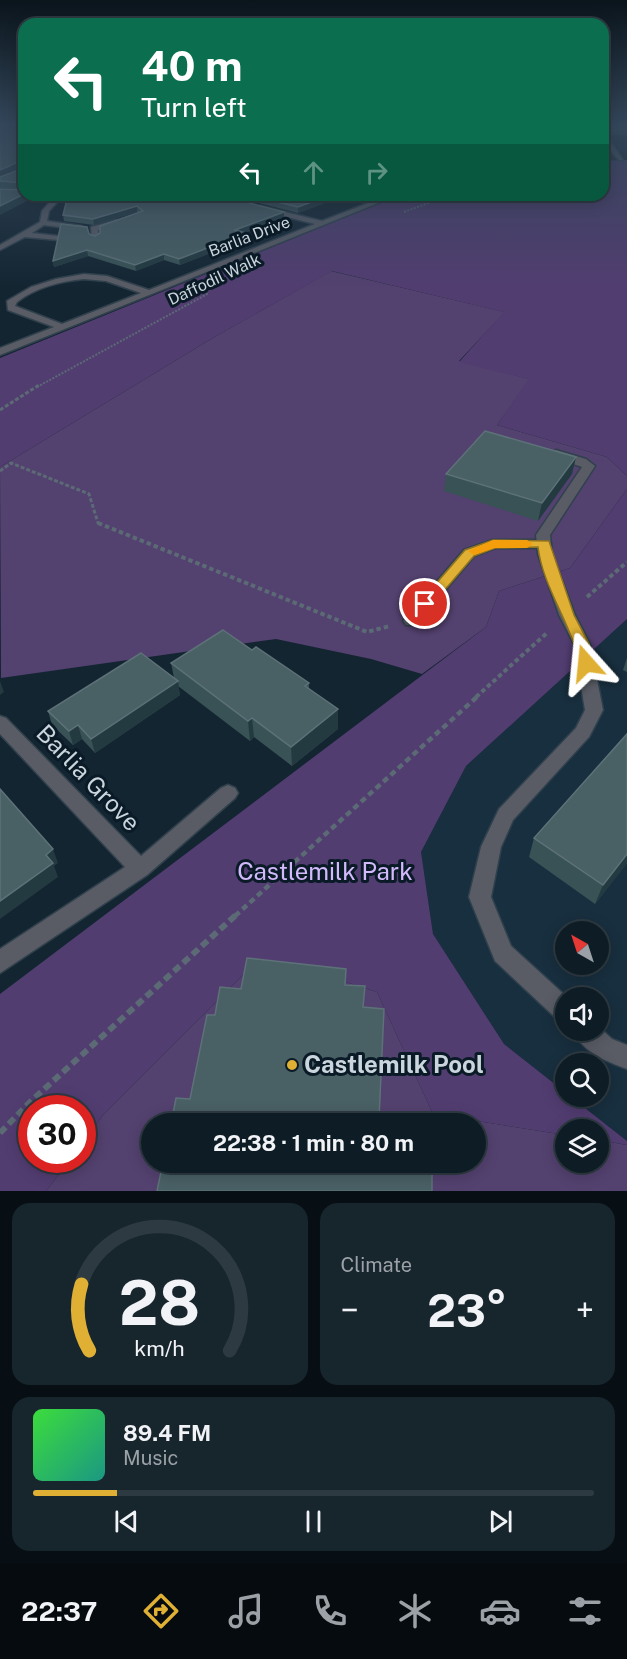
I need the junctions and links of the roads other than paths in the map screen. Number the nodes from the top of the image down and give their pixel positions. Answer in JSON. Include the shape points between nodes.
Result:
{"nodes":[{"id":1,"x":55,"y":201,"type":"edge"},
{"id":2,"x":379,"y":201,"type":"edge"},
{"id":3,"x":250,"y":205,"type":"edge"},
{"id":4,"x":127,"y":220,"type":"edge"},
{"id":5,"x":42,"y":223,"type":"junction"},
{"id":6,"x":323,"y":224,"type":"junction"},
{"id":7,"x":23,"y":234,"type":"junction"},
{"id":8,"x":55,"y":238,"type":"edge"},
{"id":9,"x":1,"y":247,"type":"edge"},
{"id":10,"x":147,"y":292,"type":"junction"},
{"id":11,"x":62,"y":327,"type":"junction"},
{"id":12,"x":0,"y":352,"type":"edge"},
{"id":13,"x":538,"y":449,"type":"edge"},
{"id":14,"x":544,"y":544,"type":"junction"},
{"id":15,"x":411,"y":621,"type":"road end"},
{"id":16,"x":0,"y":723,"type":"edge"},
{"id":17,"x":228,"y":793,"type":"dead end"},
{"id":18,"x":140,"y":869,"type":"junction"},
{"id":19,"x":0,"y":962,"type":"edge"},
{"id":20,"x":555,"y":1002,"type":"edge"},
{"id":21,"x":596,"y":1041,"type":"edge"},
{"id":22,"x":627,"y":1057,"type":"edge"}],
"edges":[{"from":1,"to":5,"type":"street"},
{"from":2,"to":6,"type":"street","name":"Barlia Drive"},
{"from":3,"to":6,"type":"street"},
{"from":4,"to":5,"type":"street","via":[[94,234]]},
{"from":5,"to":7,"type":"street"},
{"from":6,"to":10,"type":"street","name":"Barlia Drive"},
{"from":7,"to":8,"type":"street"},
{"from":7,"to":9,"type":"street"},
{"from":10,"to":11,"type":"street","name":"Barlia Drive"},
{"from":10,"to":11,"type":"street","via":[[102,276],[76,276],[29,291],[10,303],[11,308]]},
{"from":11,"to":12,"type":"street","name":"Barlia Drive"},
{"from":13,"to":14,"type":"street","via":[[589,466],[543,535]]},
{"from":14,"to":15,"type":"street","via":[[493,544],[470,553]]},
{"from":14,"to":20,"type":"street","via":[[567,615],[582,644],[594,710],[583,732],[506,815],[491,847],[480,897],[503,954]]},
{"from":16,"to":18,"type":"street","name":"Barlia Grove"},
{"from":17,"to":18,"type":"street"},
{"from":18,"to":19,"type":"street"},
{"from":21,"to":22,"type":"street","via":[[603,1048]]}]}
